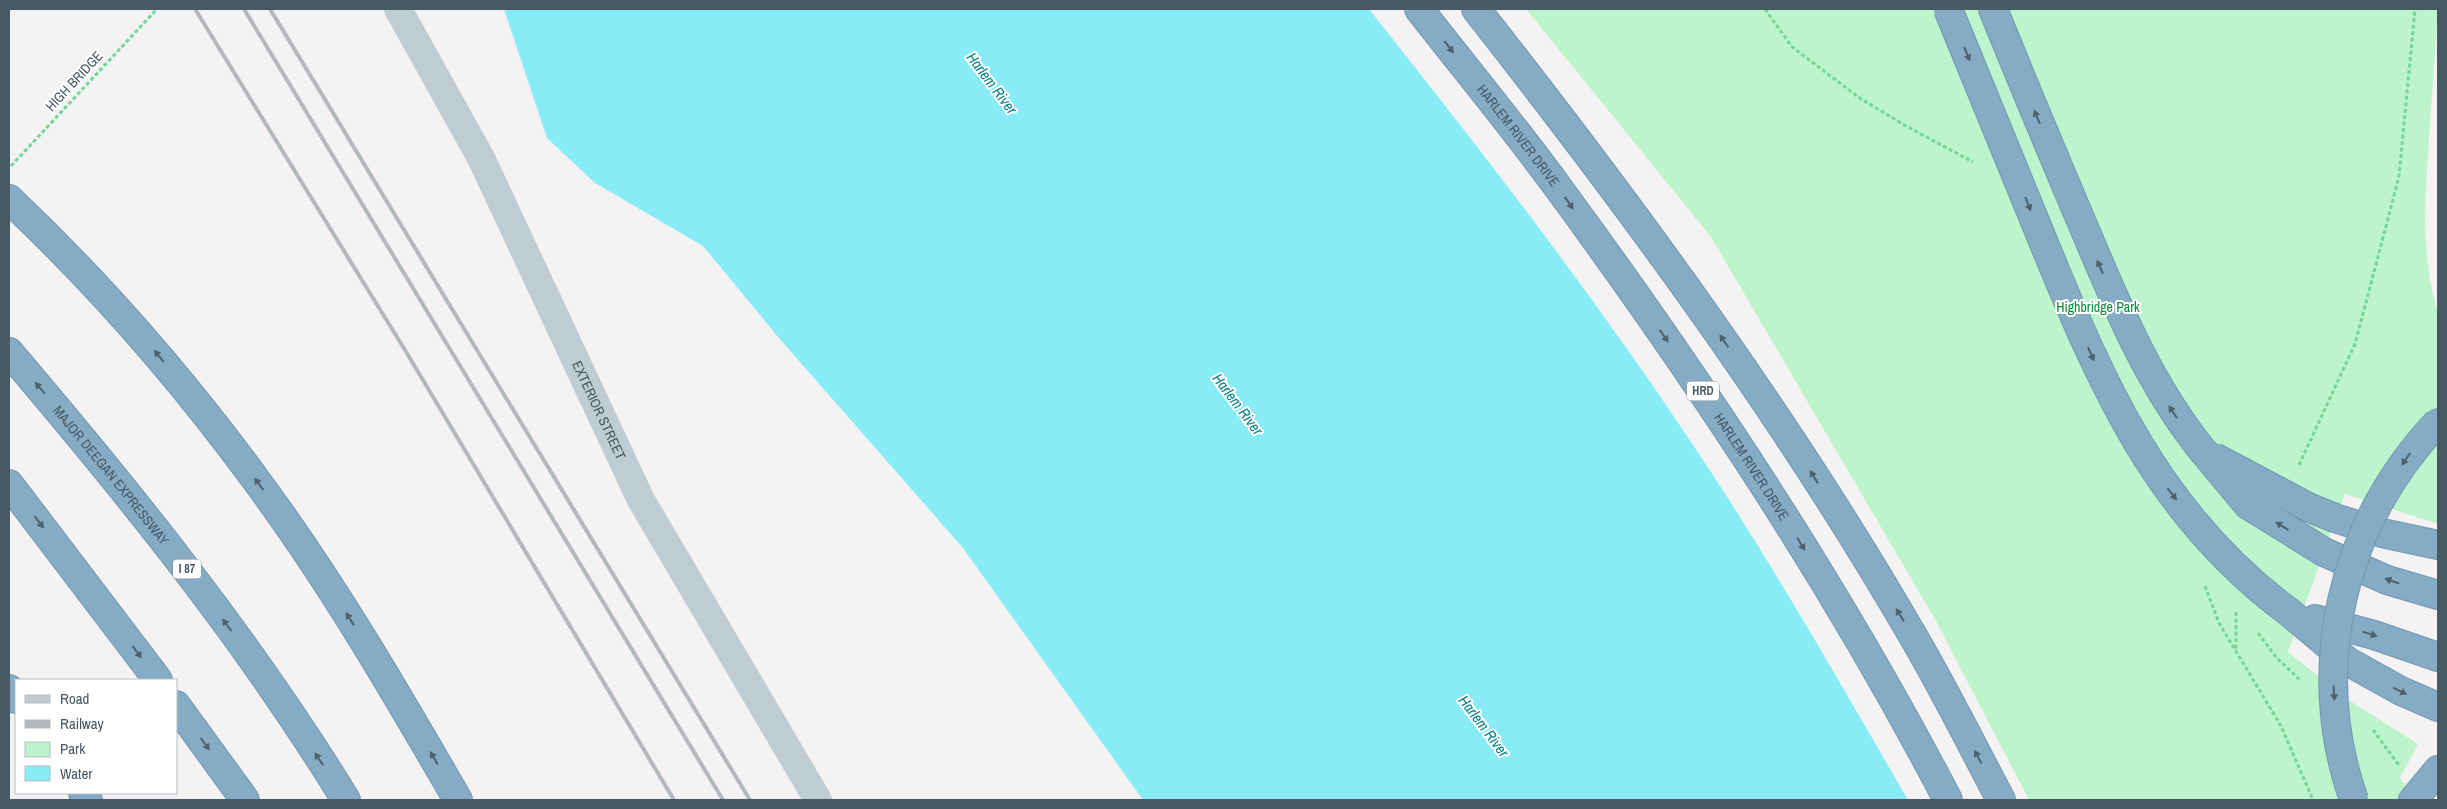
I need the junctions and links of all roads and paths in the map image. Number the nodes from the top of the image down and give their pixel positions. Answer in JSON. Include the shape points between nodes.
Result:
{"nodes":[{"id":1,"x":157,"y":9,"type":"edge"},
{"id":2,"x":398,"y":9,"type":"edge"},
{"id":3,"x":1418,"y":9,"type":"edge"},
{"id":4,"x":1476,"y":9,"type":"edge"},
{"id":5,"x":1948,"y":9,"type":"edge"},
{"id":6,"x":1993,"y":9,"type":"edge"},
{"id":7,"x":2415,"y":9,"type":"edge"},
{"id":8,"x":9,"y":168,"type":"edge"},
{"id":9,"x":9,"y":199,"type":"edge"},
{"id":10,"x":9,"y":352,"type":"edge"},
{"id":11,"x":2438,"y":422,"type":"edge"},
{"id":12,"x":2307,"y":448,"type":"dead end"},
{"id":13,"x":2203,"y":451,"type":"junction"},
{"id":14,"x":9,"y":484,"type":"edge"},
{"id":15,"x":2366,"y":528,"type":"junction"},
{"id":16,"x":2438,"y":545,"type":"edge"},
{"id":17,"x":2438,"y":595,"type":"edge"},
{"id":18,"x":2289,"y":612,"type":"junction"},
{"id":19,"x":2438,"y":657,"type":"edge"},
{"id":20,"x":157,"y":679,"type":"edge"},
{"id":21,"x":178,"y":707,"type":"edge"},
{"id":22,"x":2438,"y":707,"type":"edge"},
{"id":23,"x":245,"y":800,"type":"edge"},
{"id":24,"x":346,"y":800,"type":"edge"},
{"id":25,"x":458,"y":800,"type":"edge"},
{"id":26,"x":818,"y":800,"type":"edge"},
{"id":27,"x":1948,"y":800,"type":"edge"},
{"id":28,"x":2001,"y":800,"type":"edge"},
{"id":29,"x":2354,"y":800,"type":"edge"}],
"edges":[{"from":1,"to":8,"type":"path","name":"HIGH BRIDGE"},
{"from":2,"to":26,"type":"street","name":"EXTERIOR STREET","via":[[482,158],[640,500]]},
{"from":3,"to":27,"type":"highway","name":"HARLEM RIVER DRIVE","number":"HRD","one_way":true,"via":[[1556,185],[1710,402],[1855,632]]},
{"from":28,"to":4,"type":"highway","one_way":true,"via":[[1913,636],[1782,427],[1652,238]]},
{"from":5,"to":18,"type":"highway","one_way":true,"bridge":true,"via":[[2074,316],[2133,438],[2160,479],[2214,546],[2242,574]]},
{"from":13,"to":6,"type":"highway","one_way":true,"via":[[2176,416],[2138,353]]},
{"from":7,"to":12,"type":"path","via":[[2399,176],[2355,344]]},
{"from":25,"to":9,"type":"highway","one_way":true,"via":[[340,603],[256,480],[107,296]]},
{"from":24,"to":10,"type":"highway","name":"MAJOR DEEGAN EXPRESSWAY","number":"I 87","one_way":true,"via":[[266,679],[184,566],[97,455]]},
{"from":11,"to":15,"type":"highway","one_way":true,"bridge":true,"via":[[2402,465]]},
{"from":13,"to":15,"type":"highway","bridge":true,"via":[[2310,508]]},
{"from":17,"to":13,"type":"highway","one_way":true,"bridge":true,"via":[[2387,580],[2324,552],[2248,505]]},
{"from":14,"to":20,"type":"highway","one_way":true},
{"from":15,"to":16,"type":"highway"},
{"from":15,"to":29,"type":"highway","one_way":true,"bridge":true,"via":[[2346,584],[2333,668],[2340,745]]},
{"from":18,"to":19,"type":"highway","one_way":true,"via":[[2374,635]]},
{"from":18,"to":22,"type":"highway","one_way":true,"via":[[2353,665]]},
{"from":21,"to":23,"type":"highway","one_way":true}]}
